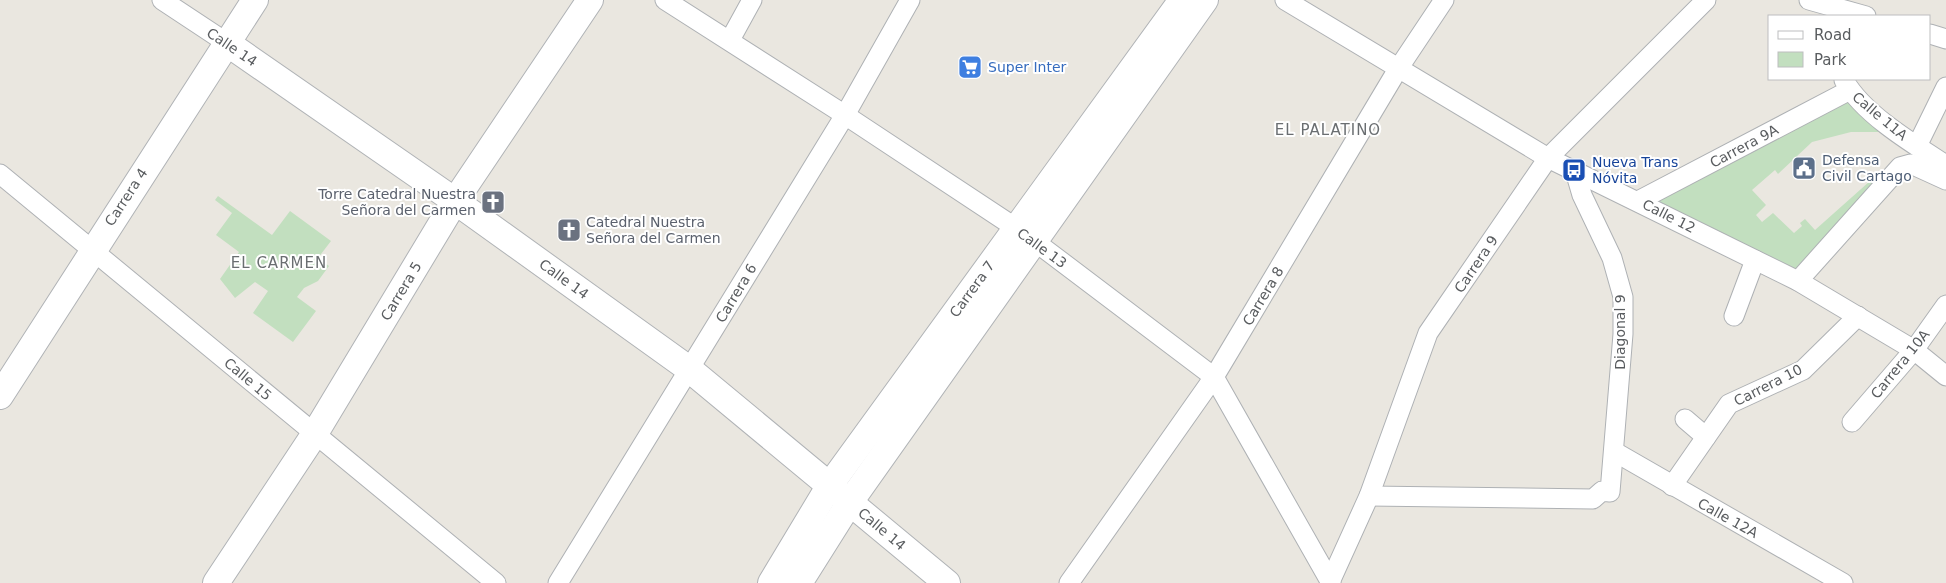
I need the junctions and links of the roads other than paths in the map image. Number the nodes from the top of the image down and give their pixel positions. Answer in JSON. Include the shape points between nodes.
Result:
{"nodes":[{"id":1,"x":162,"y":0,"type":"edge"},
{"id":2,"x":255,"y":0,"type":"edge"},
{"id":3,"x":590,"y":0,"type":"edge"},
{"id":4,"x":664,"y":0,"type":"edge"},
{"id":5,"x":752,"y":0,"type":"edge"},
{"id":6,"x":910,"y":0,"type":"edge"},
{"id":7,"x":1182,"y":0,"type":"edge"},
{"id":8,"x":1205,"y":0,"type":"edge"},
{"id":9,"x":1285,"y":0,"type":"edge"},
{"id":10,"x":1444,"y":0,"type":"edge"},
{"id":11,"x":1706,"y":0,"type":"edge"},
{"id":12,"x":1799,"y":0,"type":"edge"},
{"id":13,"x":1809,"y":0,"type":"edge"},
{"id":14,"x":1807,"y":15,"type":"edge"},
{"id":15,"x":1862,"y":15,"type":"edge"},
{"id":16,"x":1931,"y":34,"type":"edge"},
{"id":17,"x":1946,"y":39,"type":"edge"},
{"id":18,"x":730,"y":40,"type":"junction"},
{"id":19,"x":227,"y":43,"type":"junction"},
{"id":20,"x":1398,"y":69,"type":"junction"},
{"id":21,"x":1846,"y":84,"type":"edge"},
{"id":22,"x":1946,"y":87,"type":"edge"},
{"id":23,"x":845,"y":115,"type":"junction"},
{"id":24,"x":1917,"y":146,"type":"junction"},
{"id":25,"x":1548,"y":158,"type":"junction"},
{"id":26,"x":1946,"y":165,"type":"edge"},
{"id":27,"x":1576,"y":171,"type":"junction"},
{"id":28,"x":0,"y":174,"type":"edge"},
{"id":29,"x":1946,"y":180,"type":"edge"},
{"id":30,"x":455,"y":201,"type":"junction"},
{"id":31,"x":1638,"y":201,"type":"junction"},
{"id":32,"x":1025,"y":235,"type":"junction"},
{"id":33,"x":92,"y":250,"type":"junction"},
{"id":34,"x":1755,"y":260,"type":"junction"},
{"id":35,"x":1798,"y":281,"type":"junction"},
{"id":36,"x":1946,"y":305,"type":"edge"},
{"id":37,"x":1734,"y":316,"type":"dead end"},
{"id":38,"x":1858,"y":316,"type":"junction"},
{"id":39,"x":1914,"y":350,"type":"junction"},
{"id":40,"x":689,"y":369,"type":"junction"},
{"id":41,"x":1946,"y":376,"type":"edge"},
{"id":42,"x":1214,"y":377,"type":"junction"},
{"id":43,"x":0,"y":396,"type":"edge"},
{"id":44,"x":1685,"y":419,"type":"dead end"},
{"id":45,"x":1852,"y":422,"type":"dead end"},
{"id":46,"x":314,"y":435,"type":"junction"},
{"id":47,"x":1706,"y":437,"type":"junction"},
{"id":48,"x":1615,"y":452,"type":"junction"},
{"id":49,"x":830,"y":485,"type":"junction"},
{"id":50,"x":1672,"y":486,"type":"junction"},
{"id":51,"x":1369,"y":496,"type":"junction"},
{"id":52,"x":850,"y":502,"type":"junction"},
{"id":53,"x":216,"y":583,"type":"edge"},
{"id":54,"x":496,"y":583,"type":"edge"},
{"id":55,"x":558,"y":583,"type":"edge"},
{"id":56,"x":771,"y":583,"type":"edge"},
{"id":57,"x":799,"y":583,"type":"edge"},
{"id":58,"x":947,"y":583,"type":"edge"},
{"id":59,"x":1069,"y":583,"type":"edge"},
{"id":60,"x":1331,"y":583,"type":"edge"},
{"id":61,"x":1843,"y":583,"type":"edge"}],
"edges":[{"from":1,"to":19,"type":"street","name":"Calle 14"},
{"from":2,"to":19,"type":"main road","name":"Carrera 4"},
{"from":3,"to":30,"type":"main road","name":"Carrera 5"},
{"from":4,"to":18,"type":"street","name":"Calle 13"},
{"from":5,"to":18,"type":"street"},
{"from":6,"to":23,"type":"street","name":"Carrera 6"},
{"from":7,"to":32,"type":"main road","name":"Carrera 7"},
{"from":8,"to":32,"type":"main road","name":"Carrera 7"},
{"from":9,"to":20,"type":"street","name":"Calle 12"},
{"from":10,"to":20,"type":"street","name":"Carrera 8"},
{"from":11,"to":25,"type":"street","name":"Carrera 9"},
{"from":12,"to":14,"type":"street"},
{"from":13,"to":15,"type":"street"},
{"from":16,"to":17,"type":"street"},
{"from":18,"to":23,"type":"street","name":"Calle 13"},
{"from":19,"to":30,"type":"main road","name":"Calle 14"},
{"from":19,"to":33,"type":"main road","name":"Carrera 4"},
{"from":20,"to":25,"type":"street","name":"Calle 12"},
{"from":20,"to":42,"type":"street","name":"Carrera 8"},
{"from":21,"to":24,"type":"street","name":"Calle 11A","via":[[1895,132]]},
{"from":21,"to":31,"type":"street","name":"Carrera 9A"},
{"from":22,"to":24,"type":"street"},
{"from":23,"to":32,"type":"street","name":"Calle 13"},
{"from":23,"to":40,"type":"street","name":"Carrera 6"},
{"from":24,"to":26,"type":"street","name":"Calle 11A"},
{"from":25,"to":27,"type":"street","name":"Calle 12"},
{"from":25,"to":51,"type":"street","name":"Carrera 9","via":[[1428,333]]},
{"from":27,"to":31,"type":"street","name":"Calle 12"},
{"from":27,"to":48,"type":"street","name":"Diagonal 9","via":[[1582,195],[1612,258],[1623,296]]},
{"from":28,"to":33,"type":"street","name":"Calle 15"},
{"from":29,"to":35,"type":"street","via":[[1911,164],[1900,167]]},
{"from":30,"to":40,"type":"main road","name":"Calle 14"},
{"from":30,"to":46,"type":"main road","name":"Carrera 5"},
{"from":31,"to":34,"type":"street","name":"Calle 12"},
{"from":32,"to":42,"type":"street","name":"Calle 13"},
{"from":32,"to":49,"type":"main road","name":"Carrera 7"},
{"from":32,"to":52,"type":"main road","name":"Carrera 7"},
{"from":33,"to":43,"type":"main road","name":"Carrera 4"},
{"from":33,"to":46,"type":"street","name":"Calle 15"},
{"from":34,"to":35,"type":"street","name":"Calle 12"},
{"from":34,"to":37,"type":"street"},
{"from":35,"to":38,"type":"street","name":"Calle 12"},
{"from":36,"to":39,"type":"street","name":"Carrera 10A"},
{"from":38,"to":39,"type":"street","name":"Calle 12"},
{"from":38,"to":47,"type":"street","name":"Carrera 10","via":[[1803,370],[1729,404]]},
{"from":39,"to":41,"type":"street","name":"Calle 12"},
{"from":39,"to":45,"type":"street","name":"Carrera 10A"},
{"from":40,"to":49,"type":"main road","name":"Calle 14"},
{"from":40,"to":55,"type":"street","name":"Carrera 6"},
{"from":42,"to":59,"type":"street","name":"Carrera 8"},
{"from":42,"to":60,"type":"street","name":"Calle 13"},
{"from":44,"to":47,"type":"street"},
{"from":46,"to":53,"type":"main road","name":"Carrera 5"},
{"from":46,"to":54,"type":"street","name":"Calle 15"},
{"from":47,"to":50,"type":"street","name":"Carrera 10"},
{"from":48,"to":50,"type":"street","name":"Calle 12A"},
{"from":48,"to":51,"type":"street","name":"Diagonal 9","via":[[1610,492],[1602,491],[1593,500]]},
{"from":49,"to":52,"type":"main road","name":"Calle 14"},
{"from":49,"to":56,"type":"main road","name":"Carrera 7"},
{"from":50,"to":61,"type":"street","name":"Calle 12A"},
{"from":51,"to":60,"type":"street","name":"Carrera 9"},
{"from":52,"to":57,"type":"main road","name":"Carrera 7"},
{"from":52,"to":58,"type":"main road","name":"Calle 14"}]}
